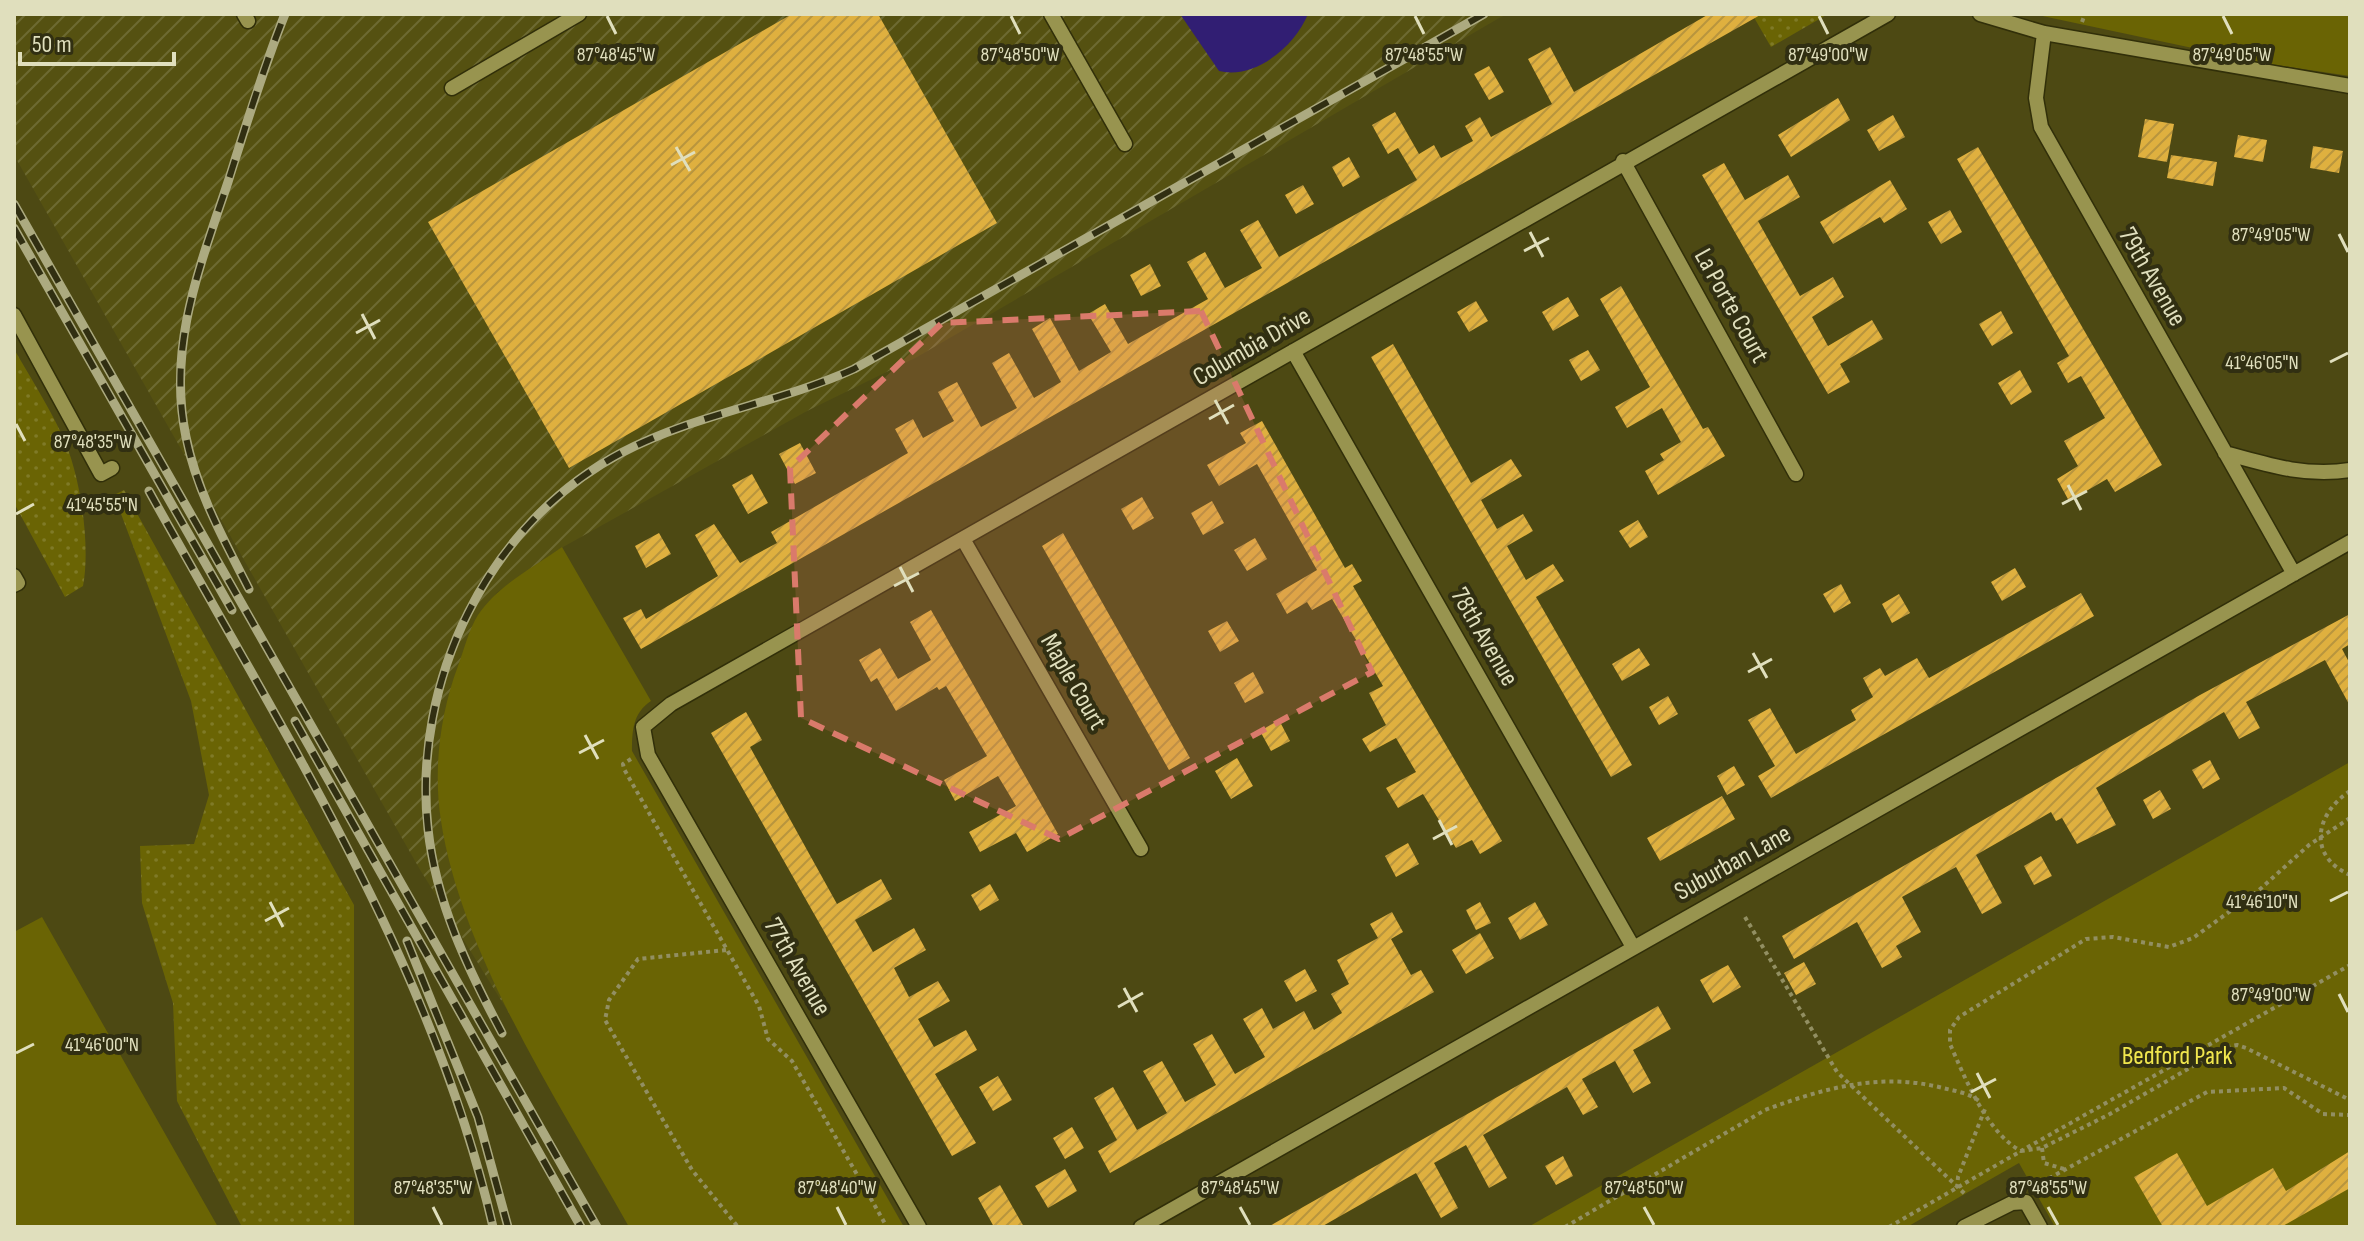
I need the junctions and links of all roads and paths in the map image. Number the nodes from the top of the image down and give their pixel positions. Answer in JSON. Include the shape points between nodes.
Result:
{"nodes":[{"id":1,"x":579,"y":14,"type":"edge"},
{"id":2,"x":1051,"y":14,"type":"edge"},
{"id":3,"x":1888,"y":14,"type":"edge"},
{"id":4,"x":1980,"y":14,"type":"edge"},
{"id":5,"x":2085,"y":14,"type":"edge"},
{"id":6,"x":2082,"y":22,"type":"dead end"},
{"id":7,"x":2044,"y":33,"type":"junction"},
{"id":8,"x":2350,"y":86,"type":"edge"},
{"id":9,"x":452,"y":88,"type":"dead end"},
{"id":10,"x":1125,"y":144,"type":"dead end"},
{"id":11,"x":1623,"y":161,"type":"junction"},
{"id":12,"x":14,"y":315,"type":"edge"},
{"id":13,"x":1293,"y":351,"type":"junction"},
{"id":14,"x":2225,"y":453,"type":"junction"},
{"id":15,"x":112,"y":468,"type":"dead end"},
{"id":16,"x":2350,"y":470,"type":"edge"},
{"id":17,"x":1796,"y":474,"type":"dead end"},
{"id":18,"x":963,"y":539,"type":"junction"},
{"id":19,"x":2350,"y":542,"type":"edge"},
{"id":20,"x":2294,"y":574,"type":"junction"},
{"id":21,"x":14,"y":576,"type":"edge"},
{"id":22,"x":14,"y":585,"type":"edge"},
{"id":23,"x":643,"y":727,"type":"joint"},
{"id":24,"x":636,"y":755,"type":"dead end"},
{"id":25,"x":2350,"y":791,"type":"edge"},
{"id":26,"x":2350,"y":818,"type":"edge"},
{"id":27,"x":2321,"y":837,"type":"junction"},
{"id":28,"x":1141,"y":849,"type":"dead end"},
{"id":29,"x":2350,"y":875,"type":"edge"},
{"id":30,"x":1745,"y":917,"type":"dead end"},
{"id":31,"x":1633,"y":947,"type":"junction"},
{"id":32,"x":726,"y":950,"type":"junction"},
{"id":33,"x":2350,"y":965,"type":"edge"},
{"id":34,"x":1848,"y":1085,"type":"junction"},
{"id":35,"x":2350,"y":1100,"type":"edge"},
{"id":36,"x":1981,"y":1102,"type":"junction"},
{"id":37,"x":1985,"y":1109,"type":"junction"},
{"id":38,"x":2350,"y":1115,"type":"edge"},
{"id":39,"x":2042,"y":1148,"type":"junction"},
{"id":40,"x":2021,"y":1151,"type":"junction"},
{"id":41,"x":2064,"y":1169,"type":"junction"},
{"id":42,"x":2035,"y":1186,"type":"dead end"},
{"id":43,"x":1957,"y":1188,"type":"junction"},
{"id":44,"x":1966,"y":1195,"type":"dead end"},
{"id":45,"x":738,"y":1227,"type":"edge"},
{"id":46,"x":887,"y":1227,"type":"edge"},
{"id":47,"x":919,"y":1227,"type":"edge"},
{"id":48,"x":1141,"y":1227,"type":"edge"},
{"id":49,"x":1565,"y":1227,"type":"edge"},
{"id":50,"x":1889,"y":1227,"type":"edge"},
{"id":51,"x":1964,"y":1227,"type":"edge"},
{"id":52,"x":2040,"y":1227,"type":"edge"}],
"edges":[{"from":1,"to":9,"type":"street"},
{"from":2,"to":10,"type":"street"},
{"from":3,"to":11,"type":"street","name":"Columbia Drive"},
{"from":4,"to":7,"type":"street"},
{"from":5,"to":6,"type":"path"},
{"from":7,"to":8,"type":"street"},
{"from":7,"to":14,"type":"street","name":"79th Avenue","via":[[2036,98],[2041,127]]},
{"from":11,"to":13,"type":"street","name":"Columbia Drive"},
{"from":11,"to":17,"type":"street","name":"La Porte Court"},
{"from":12,"to":15,"type":"street","via":[[101,474]]},
{"from":13,"to":18,"type":"street","name":"Columbia Drive"},
{"from":13,"to":31,"type":"street","name":"78th Avenue"},
{"from":14,"to":16,"type":"street","via":[[2291,471]]},
{"from":14,"to":20,"type":"street","name":"79th Avenue"},
{"from":18,"to":23,"type":"street","name":"Columbia Drive","via":[[671,704]]},
{"from":18,"to":28,"type":"street","name":"Maple Court"},
{"from":19,"to":20,"type":"street","name":"Suburban Lane"},
{"from":20,"to":31,"type":"street","name":"Suburban Lane"},
{"from":21,"to":22,"type":"street"},
{"from":23,"to":47,"type":"street","name":"77th Avenue","via":[[648,755]]},
{"from":24,"to":32,"type":"path","via":[[623,764],[624,769]]},
{"from":25,"to":27,"type":"path","via":[[2324,815]]},
{"from":26,"to":27,"type":"path"},
{"from":27,"to":29,"type":"path","via":[[2332,862]]},
{"from":27,"to":36,"type":"path","via":[[2193,938],[2169,947],[2113,937],[2086,939],[1959,1017],[1950,1030],[1950,1044]]},
{"from":30,"to":34,"type":"path"},
{"from":31,"to":48,"type":"street","name":"Suburban Lane"},
{"from":32,"to":45,"type":"path","via":[[638,959],[609,1000],[605,1020],[692,1170]]},
{"from":32,"to":46,"type":"path","via":[[759,1006],[768,1039],[792,1061]]},
{"from":33,"to":40,"type":"path"},
{"from":34,"to":36,"type":"path","via":[[1905,1080]]},
{"from":34,"to":43,"type":"path"},
{"from":34,"to":49,"type":"path","via":[[1765,1110]]},
{"from":35,"to":39,"type":"path","via":[[2237,1045]]},
{"from":36,"to":37,"type":"path"},
{"from":37,"to":40,"type":"path","via":[[2008,1144]]},
{"from":37,"to":43,"type":"path"},
{"from":38,"to":41,"type":"path","via":[[2323,1114],[2284,1088],[2207,1092]]},
{"from":39,"to":40,"type":"path"},
{"from":39,"to":41,"type":"path","via":[[2044,1163]]},
{"from":40,"to":43,"type":"path"},
{"from":41,"to":42,"type":"path"},
{"from":43,"to":44,"type":"path"},
{"from":43,"to":50,"type":"path"},
{"from":51,"to":52,"type":"street","via":[[2012,1203],[2026,1202]]}]}
